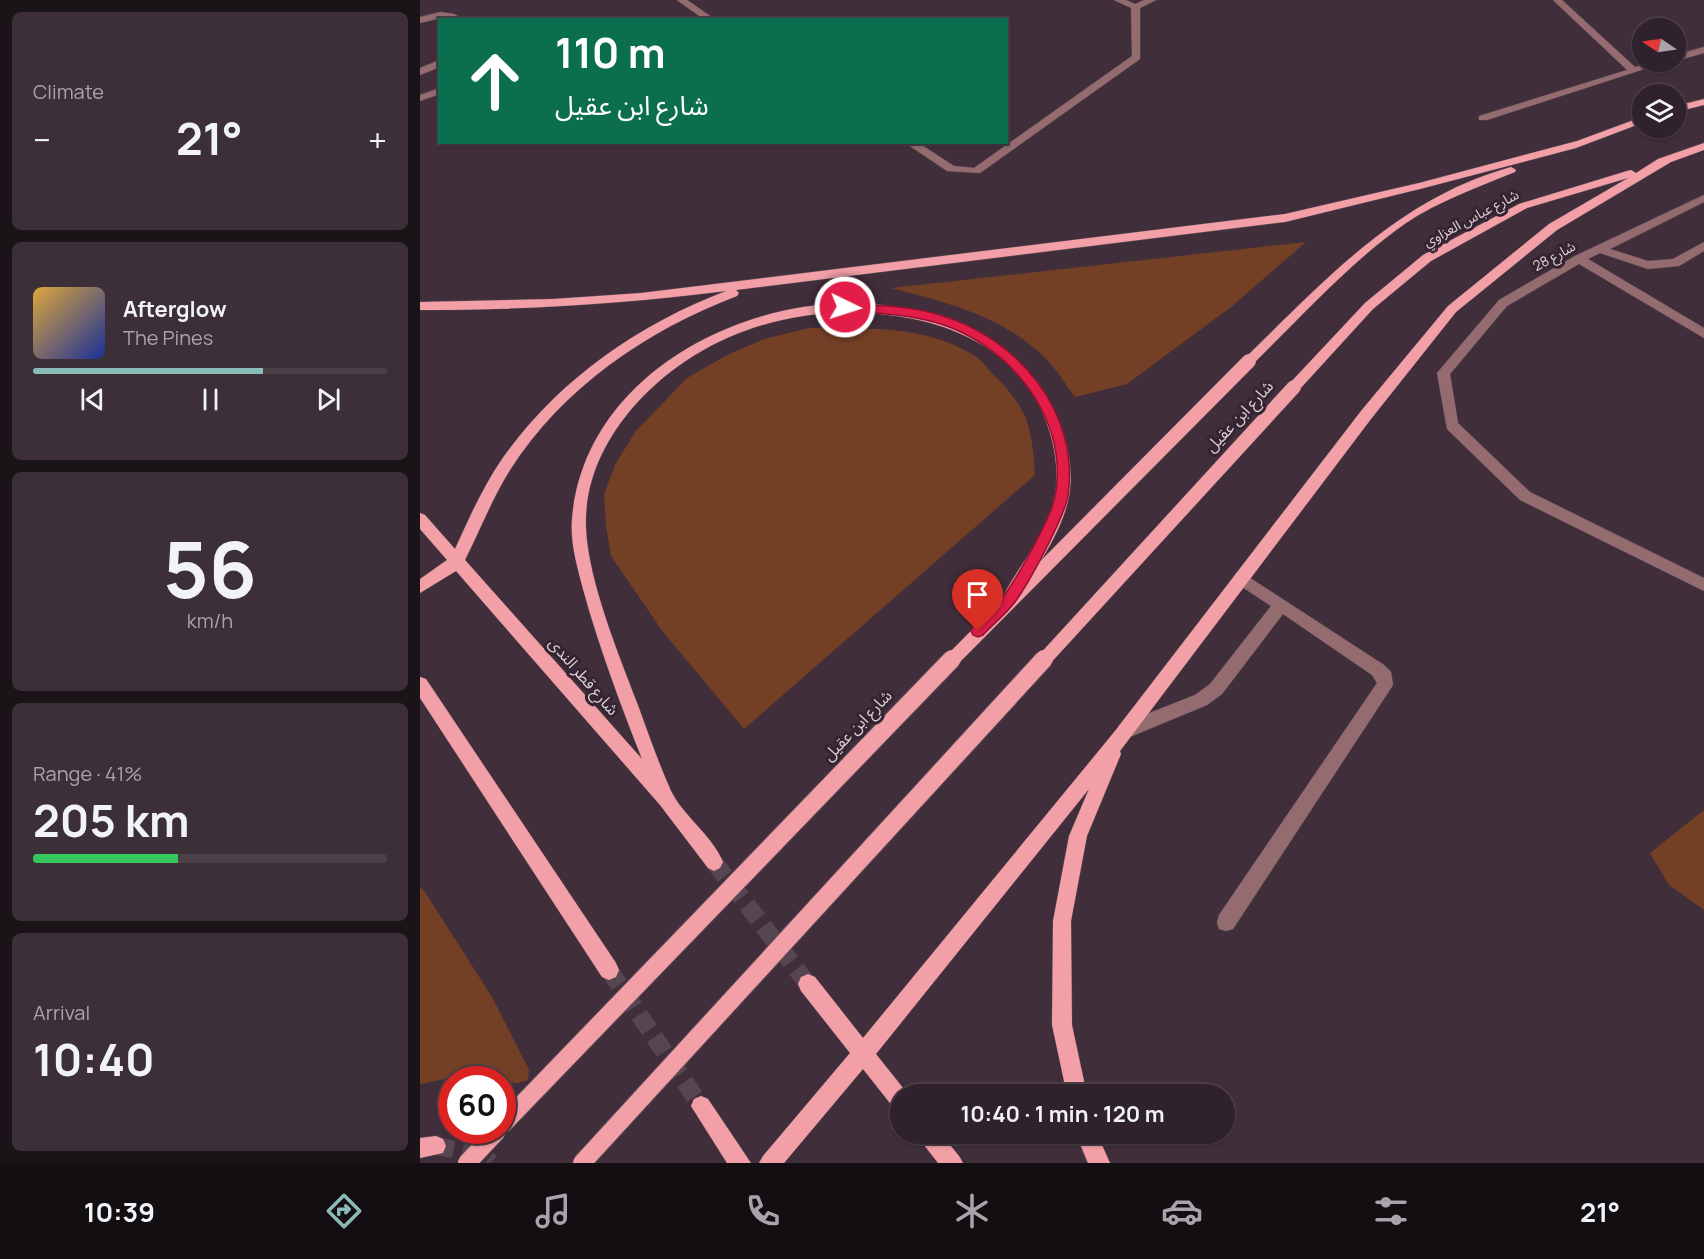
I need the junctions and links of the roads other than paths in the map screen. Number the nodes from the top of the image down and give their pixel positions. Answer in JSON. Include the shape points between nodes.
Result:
{"nodes":[{"id":1,"x":681,"y":0,"type":"edge"},
{"id":2,"x":1119,"y":0,"type":"edge"},
{"id":3,"x":1152,"y":0,"type":"edge"},
{"id":4,"x":1557,"y":0,"type":"edge"},
{"id":5,"x":1135,"y":7,"type":"junction"},
{"id":6,"x":453,"y":18,"type":"edge"},
{"id":7,"x":709,"y":18,"type":"edge"},
{"id":8,"x":420,"y":20,"type":"edge"},
{"id":9,"x":1704,"y":50,"type":"edge"},
{"id":10,"x":1686,"y":55,"type":"edge"},
{"id":11,"x":438,"y":64,"type":"edge"},
{"id":12,"x":1632,"y":69,"type":"joint"},
{"id":13,"x":420,"y":72,"type":"edge"},
{"id":14,"x":438,"y":92,"type":"edge"},
{"id":15,"x":420,"y":98,"type":"edge"},
{"id":16,"x":1704,"y":102,"type":"edge"},
{"id":17,"x":1686,"y":106,"type":"edge"},
{"id":18,"x":1483,"y":118,"type":"dead end"},
{"id":19,"x":1632,"y":124,"type":"edge"},
{"id":20,"x":1580,"y":143,"type":"junction"},
{"id":21,"x":912,"y":144,"type":"edge"},
{"id":22,"x":1704,"y":146,"type":"edge"},
{"id":23,"x":1669,"y":158,"type":"junction"},
{"id":24,"x":1703,"y":200,"type":"edge"},
{"id":25,"x":1704,"y":246,"type":"edge"},
{"id":26,"x":1599,"y":249,"type":"junction"},
{"id":27,"x":1579,"y":259,"type":"junction"},
{"id":28,"x":773,"y":280,"type":"junction"},
{"id":29,"x":420,"y":306,"type":"edge"},
{"id":30,"x":1704,"y":334,"type":"edge"},
{"id":31,"x":1249,"y":361,"type":"joint"},
{"id":32,"x":1294,"y":387,"type":"joint"},
{"id":33,"x":420,"y":519,"type":"edge"},
{"id":34,"x":456,"y":562,"type":"junction"},
{"id":35,"x":1241,"y":578,"type":"junction"},
{"id":36,"x":1704,"y":585,"type":"edge"},
{"id":37,"x":420,"y":587,"type":"edge"},
{"id":38,"x":1010,"y":598,"type":"junction"},
{"id":39,"x":1281,"y":605,"type":"junction"},
{"id":40,"x":420,"y":684,"type":"edge"},
{"id":41,"x":1123,"y":734,"type":"junction"},
{"id":42,"x":666,"y":799,"type":"junction"},
{"id":43,"x":714,"y":862,"type":"tunnel mouth"},
{"id":44,"x":1226,"y":922,"type":"dead end"},
{"id":45,"x":609,"y":970,"type":"tunnel mouth"},
{"id":46,"x":808,"y":984,"type":"tunnel mouth"},
{"id":47,"x":862,"y":1054,"type":"junction"},
{"id":48,"x":1075,"y":1084,"type":"edge"},
{"id":49,"x":890,"y":1088,"type":"edge"},
{"id":50,"x":702,"y":1106,"type":"tunnel mouth"},
{"id":51,"x":516,"y":1110,"type":"edge"},
{"id":52,"x":484,"y":1144,"type":"edge"},
{"id":53,"x":936,"y":1144,"type":"edge"},
{"id":54,"x":1090,"y":1144,"type":"edge"},
{"id":55,"x":466,"y":1163,"type":"edge"},
{"id":56,"x":582,"y":1163,"type":"edge"},
{"id":57,"x":740,"y":1163,"type":"edge"},
{"id":58,"x":770,"y":1163,"type":"edge"},
{"id":59,"x":952,"y":1163,"type":"edge"},
{"id":60,"x":1099,"y":1163,"type":"edge"}],
"edges":[{"from":1,"to":7,"type":"street"},
{"from":2,"to":5,"type":"street"},
{"from":3,"to":5,"type":"street"},
{"from":4,"to":12,"type":"street"},
{"from":5,"to":21,"type":"street","via":[[1137,57],[976,171],[951,169]]},
{"from":6,"to":8,"type":"street","via":[[441,15]]},
{"from":9,"to":10,"type":"street"},
{"from":11,"to":13,"type":"street"},
{"from":12,"to":18,"type":"street"},
{"from":14,"to":15,"type":"street"},
{"from":16,"to":17,"type":"main road"},
{"from":19,"to":20,"type":"main road","name":"شارع عباس العزاوي"},
{"from":20,"to":28,"type":"main road","via":[[1284,218]]},
{"from":20,"to":31,"type":"main road","name":"شارع عباس العزاوي","via":[[1452,194],[1403,221],[1352,262]]},
{"from":22,"to":23,"type":"main road","name":"شارع عباس العزاوي"},
{"from":23,"to":32,"type":"main road","name":"شارع عباس العزاوي","via":[[1606,182],[1523,206],[1427,258],[1369,306]]},
{"from":23,"to":35,"type":"main road","via":[[1553,226],[1452,309]]},
{"from":24,"to":26,"type":"street","name":"شارع 28"},
{"from":25,"to":26,"type":"street","via":[[1675,263],[1648,265]]},
{"from":26,"to":27,"type":"street","name":"شارع 28"},
{"from":27,"to":30,"type":"street"},
{"from":27,"to":36,"type":"street","name":"شارع 28","via":[[1503,303],[1443,373],[1452,425],[1525,496]]},
{"from":28,"to":29,"type":"main road","via":[[707,290],[507,307]]},
{"from":28,"to":34,"type":"main road","via":[[723,296],[673,319],[582,380],[542,419],[507,464]]},
{"from":31,"to":38,"type":"main road","name":"شارع ابن عقيل","bridge":true},
{"from":32,"to":56,"type":"main road","name":"شارع ابن عقيل","bridge":true},
{"from":33,"to":34,"type":"main road","name":"شارع قطر الندى"},
{"from":34,"to":37,"type":"main road"},
{"from":34,"to":42,"type":"main road","name":"شارع قطر الندى"},
{"from":35,"to":39,"type":"street"},
{"from":35,"to":41,"type":"main road"},
{"from":38,"to":42,"type":"main road","via":[[1052,524],[1061,497],[1062,464],[1056,429],[1042,396],[1025,373],[984,339],[938,318],[845,307],[794,312],[731,331],[683,356],[642,387],[606,431],[586,476],[578,521],[595,605]]},
{"from":38,"to":51,"type":"main road","name":"شارع ابن عقيل","bridge":true},
{"from":39,"to":41,"type":"street","via":[[1216,688],[1202,700]]},
{"from":39,"to":44,"type":"street","via":[[1378,670],[1385,677],[1385,685]]},
{"from":40,"to":45,"type":"main road"},
{"from":41,"to":47,"type":"main road"},
{"from":41,"to":48,"type":"main road","via":[[1078,836],[1062,921],[1062,1024]]},
{"from":42,"to":43,"type":"main road","name":"شارع قطر الندى"},
{"from":46,"to":47,"type":"main road"},
{"from":47,"to":49,"type":"main road"},
{"from":47,"to":58,"type":"main road"},
{"from":50,"to":57,"type":"main road"},
{"from":52,"to":55,"type":"main road","bridge":true},
{"from":53,"to":59,"type":"main road"},
{"from":54,"to":60,"type":"main road"}]}
